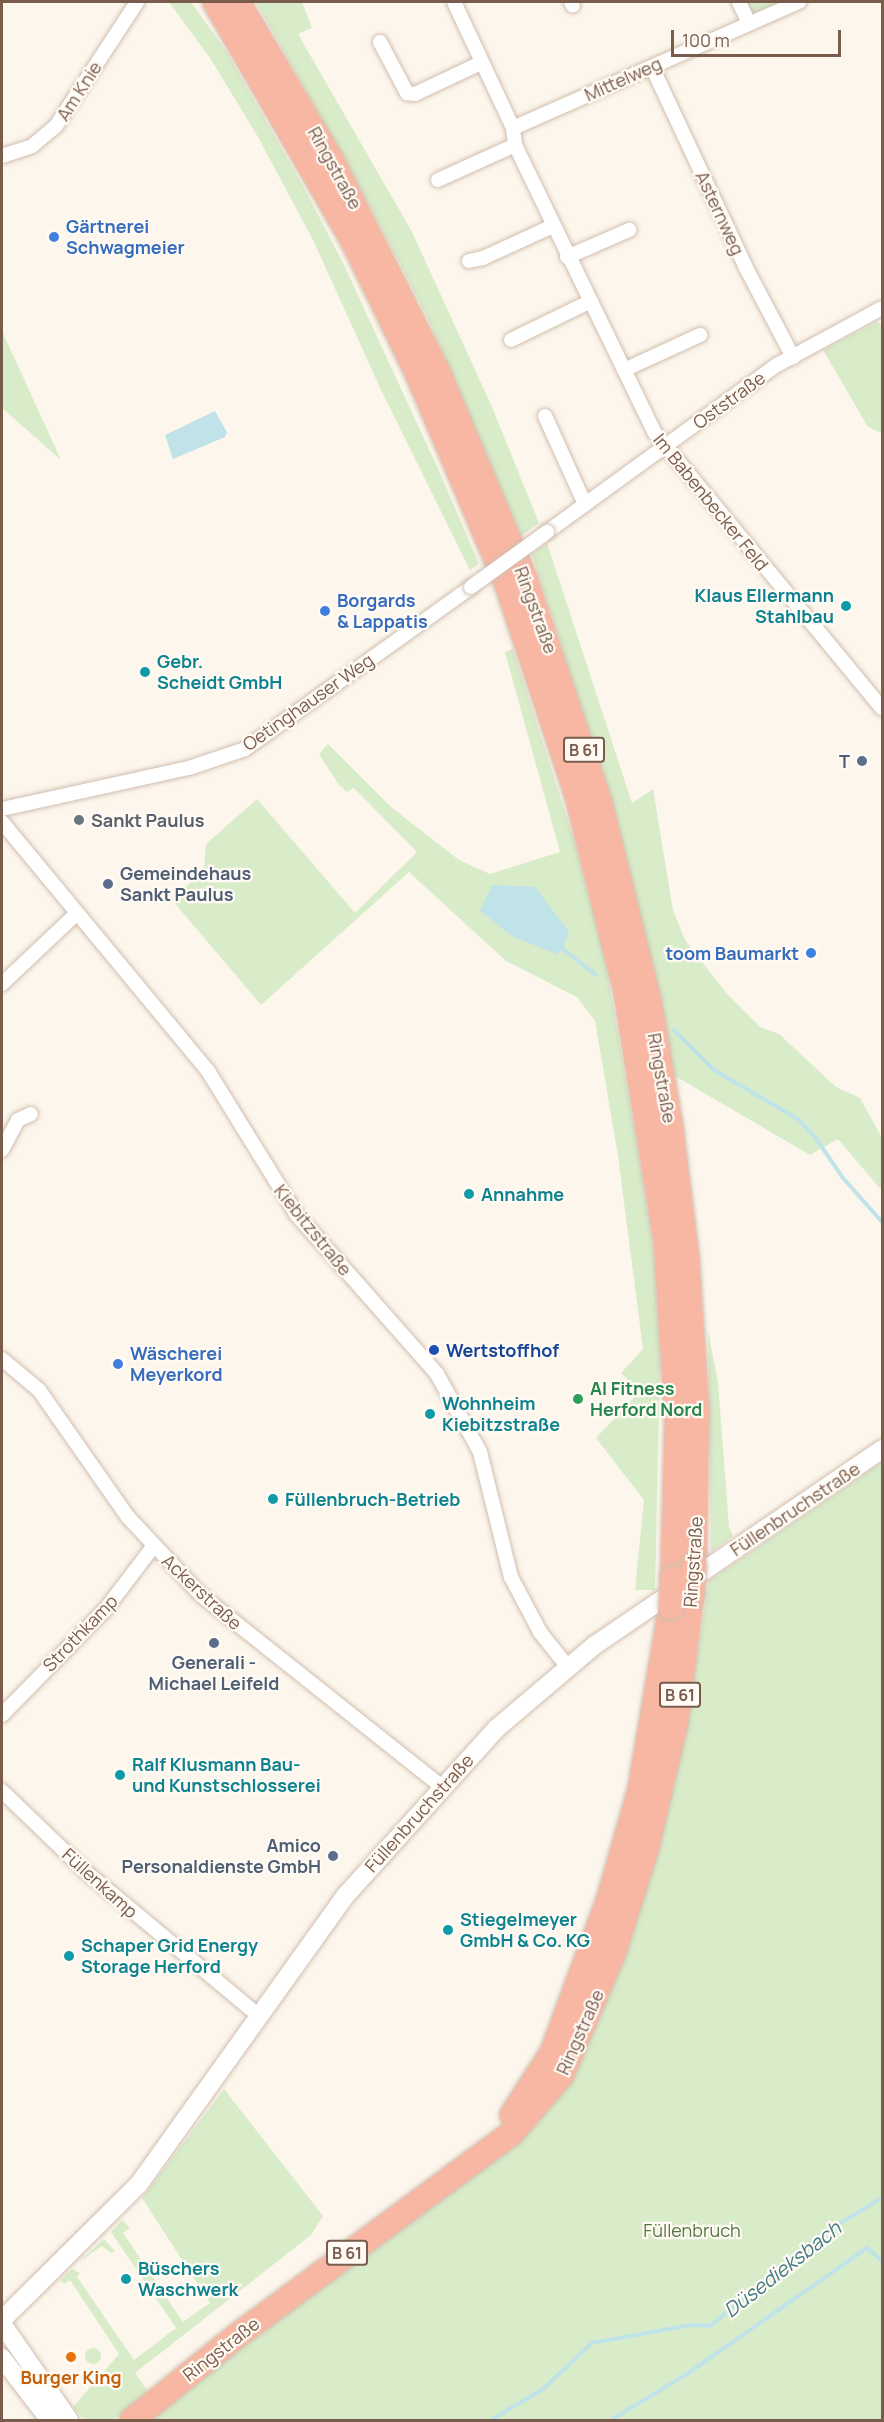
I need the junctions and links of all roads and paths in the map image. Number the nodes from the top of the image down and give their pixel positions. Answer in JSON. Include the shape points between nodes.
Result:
{"nodes":[{"id":1,"x":137,"y":2,"type":"edge"},
{"id":2,"x":215,"y":2,"type":"edge"},
{"id":3,"x":238,"y":2,"type":"edge"},
{"id":4,"x":454,"y":2,"type":"edge"},
{"id":5,"x":739,"y":2,"type":"edge"},
{"id":6,"x":799,"y":2,"type":"edge"},
{"id":7,"x":749,"y":23,"type":"junction"},
{"id":8,"x":380,"y":42,"type":"dead end"},
{"id":9,"x":482,"y":63,"type":"junction"},
{"id":10,"x":652,"y":67,"type":"junction"},
{"id":11,"x":513,"y":128,"type":"junction"},
{"id":12,"x":514,"y":145,"type":"junction"},
{"id":13,"x":2,"y":156,"type":"edge"},
{"id":14,"x":438,"y":180,"type":"dead end"},
{"id":15,"x":553,"y":226,"type":"junction"},
{"id":16,"x":629,"y":230,"type":"dead end"},
{"id":17,"x":567,"y":257,"type":"junction"},
{"id":18,"x":470,"y":261,"type":"dead end"},
{"id":19,"x":591,"y":301,"type":"junction"},
{"id":20,"x":882,"y":308,"type":"edge"},
{"id":21,"x":700,"y":334,"type":"dead end"},
{"id":22,"x":511,"y":340,"type":"dead end"},
{"id":23,"x":793,"y":357,"type":"junction"},
{"id":24,"x":624,"y":370,"type":"junction"},
{"id":25,"x":544,"y":416,"type":"dead end"},
{"id":26,"x":665,"y":446,"type":"junction"},
{"id":27,"x":585,"y":504,"type":"junction"},
{"id":28,"x":547,"y":532,"type":"joint"},
{"id":29,"x":882,"y":708,"type":"edge"},
{"id":30,"x":2,"y":809,"type":"edge"},
{"id":31,"x":2,"y":822,"type":"edge"},
{"id":32,"x":77,"y":913,"type":"junction"},
{"id":33,"x":2,"y":984,"type":"edge"},
{"id":34,"x":31,"y":1114,"type":"dead end"},
{"id":35,"x":2,"y":1150,"type":"edge"},
{"id":36,"x":2,"y":1359,"type":"edge"},
{"id":37,"x":882,"y":1449,"type":"edge"},
{"id":38,"x":153,"y":1547,"type":"junction"},
{"id":39,"x":682,"y":1586,"type":"junction"},
{"id":40,"x":567,"y":1666,"type":"junction"},
{"id":41,"x":2,"y":1715,"type":"edge"},
{"id":42,"x":442,"y":1787,"type":"junction"},
{"id":43,"x":2,"y":1791,"type":"edge"},
{"id":44,"x":259,"y":2016,"type":"junction"},
{"id":45,"x":456,"y":2173,"type":"junction"},
{"id":46,"x":48,"y":2272,"type":"junction"},
{"id":47,"x":2,"y":2301,"type":"edge"},
{"id":48,"x":2,"y":2320,"type":"edge"},
{"id":49,"x":2,"y":2324,"type":"edge"},
{"id":50,"x":2,"y":2358,"type":"edge"},
{"id":51,"x":50,"y":2421,"type":"edge"},
{"id":52,"x":69,"y":2421,"type":"edge"},
{"id":53,"x":132,"y":2421,"type":"edge"}],
"edges":[{"from":1,"to":13,"type":"street","name":"Am Knie","via":[[56,126],[32,146]]},
{"from":2,"to":39,"type":"highway","name":"Ringstraße","number":"B 61","via":[[342,221],[418,375],[507,585],[577,796],[626,993],[666,1243]]},
{"from":3,"to":39,"type":"highway","name":"Ringstraße","number":"B 61","bridge":true,"via":[[332,161],[438,372],[525,578],[600,803],[649,1001],[671,1129],[687,1260],[697,1410],[694,1565]]},
{"from":4,"to":9,"type":"street","name":"Im Babenbecker Feld"},
{"from":5,"to":7,"type":"street"},
{"from":6,"to":7,"type":"street","name":"Mittelweg"},
{"from":7,"to":10,"type":"street","name":"Mittelweg"},
{"from":8,"to":9,"type":"street","via":[[407,93],[415,94]]},
{"from":9,"to":11,"type":"street","name":"Im Babenbecker Feld"},
{"from":10,"to":11,"type":"street","name":"Mittelweg"},
{"from":10,"to":23,"type":"street","name":"Asternweg","via":[[746,268]]},
{"from":11,"to":12,"type":"street","name":"Im Babenbecker Feld"},
{"from":12,"to":14,"type":"street"},
{"from":12,"to":15,"type":"street","name":"Im Babenbecker Feld"},
{"from":15,"to":17,"type":"street","name":"Im Babenbecker Feld"},
{"from":15,"to":18,"type":"street"},
{"from":16,"to":17,"type":"street"},
{"from":17,"to":19,"type":"street","name":"Im Babenbecker Feld"},
{"from":19,"to":22,"type":"street"},
{"from":19,"to":24,"type":"street","name":"Im Babenbecker Feld"},
{"from":20,"to":23,"type":"street","name":"Oststraße"},
{"from":21,"to":24,"type":"street"},
{"from":23,"to":26,"type":"street","name":"Oststraße"},
{"from":24,"to":26,"type":"street","name":"Im Babenbecker Feld","via":[[645,416]]},
{"from":25,"to":27,"type":"street"},
{"from":26,"to":27,"type":"street","name":"Oststraße"},
{"from":26,"to":29,"type":"street","name":"Im Babenbecker Feld"},
{"from":27,"to":28,"type":"street","name":"Oststraße"},
{"from":28,"to":30,"type":"street","name":"Oetinghauser Weg","bridge":true,"via":[[245,748],[189,768]]},
{"from":31,"to":32,"type":"street","name":"Kiebitzstraße"},
{"from":32,"to":33,"type":"street"},
{"from":32,"to":40,"type":"street","name":"Kiebitzstraße","via":[[208,1071],[297,1215],[444,1384],[480,1452],[511,1576],[540,1632]]},
{"from":34,"to":35,"type":"street","via":[[18,1120]]},
{"from":36,"to":38,"type":"street","name":"Ackerstraße","via":[[50,1404],[105,1486]]},
{"from":37,"to":40,"type":"street","name":"Füllenbruchstraße"},
{"from":38,"to":41,"type":"street","name":"Strothkamp","via":[[105,1610]]},
{"from":38,"to":42,"type":"street","name":"Ackerstraße","via":[[234,1624]]},
{"from":39,"to":45,"type":"highway","name":"Ringstraße","number":"B 61","bridge":true,"via":[[671,1607],[640,1790],[608,1902],[570,2007],[552,2053],[522,2103]]},
{"from":39,"to":45,"type":"highway","name":"Ringstraße","number":"B 61","via":[[676,1720],[660,1796],[631,1901],[586,2024],[561,2076],[531,2115]]},
{"from":40,"to":42,"type":"street","name":"Füllenbruchstraße","via":[[497,1728]]},
{"from":42,"to":44,"type":"street","name":"Füllenbruchstraße","via":[[346,1895]]},
{"from":43,"to":44,"type":"street","name":"Füllenkamp","via":[[85,1871]]},
{"from":44,"to":46,"type":"street","name":"Füllenbruchstraße","via":[[175,2139],[139,2184],[100,2227]]},
{"from":45,"to":53,"type":"highway","name":"Ringstraße","number":"B 61","via":[[238,2335]]},
{"from":46,"to":47,"type":"street","name":"Füllenbruchstraße","via":[[34,2276]]},
{"from":46,"to":48,"type":"street","name":"Füllenbruchstraße","via":[[42,2283]]},
{"from":49,"to":52,"type":"street"},
{"from":50,"to":51,"type":"street"}]}
